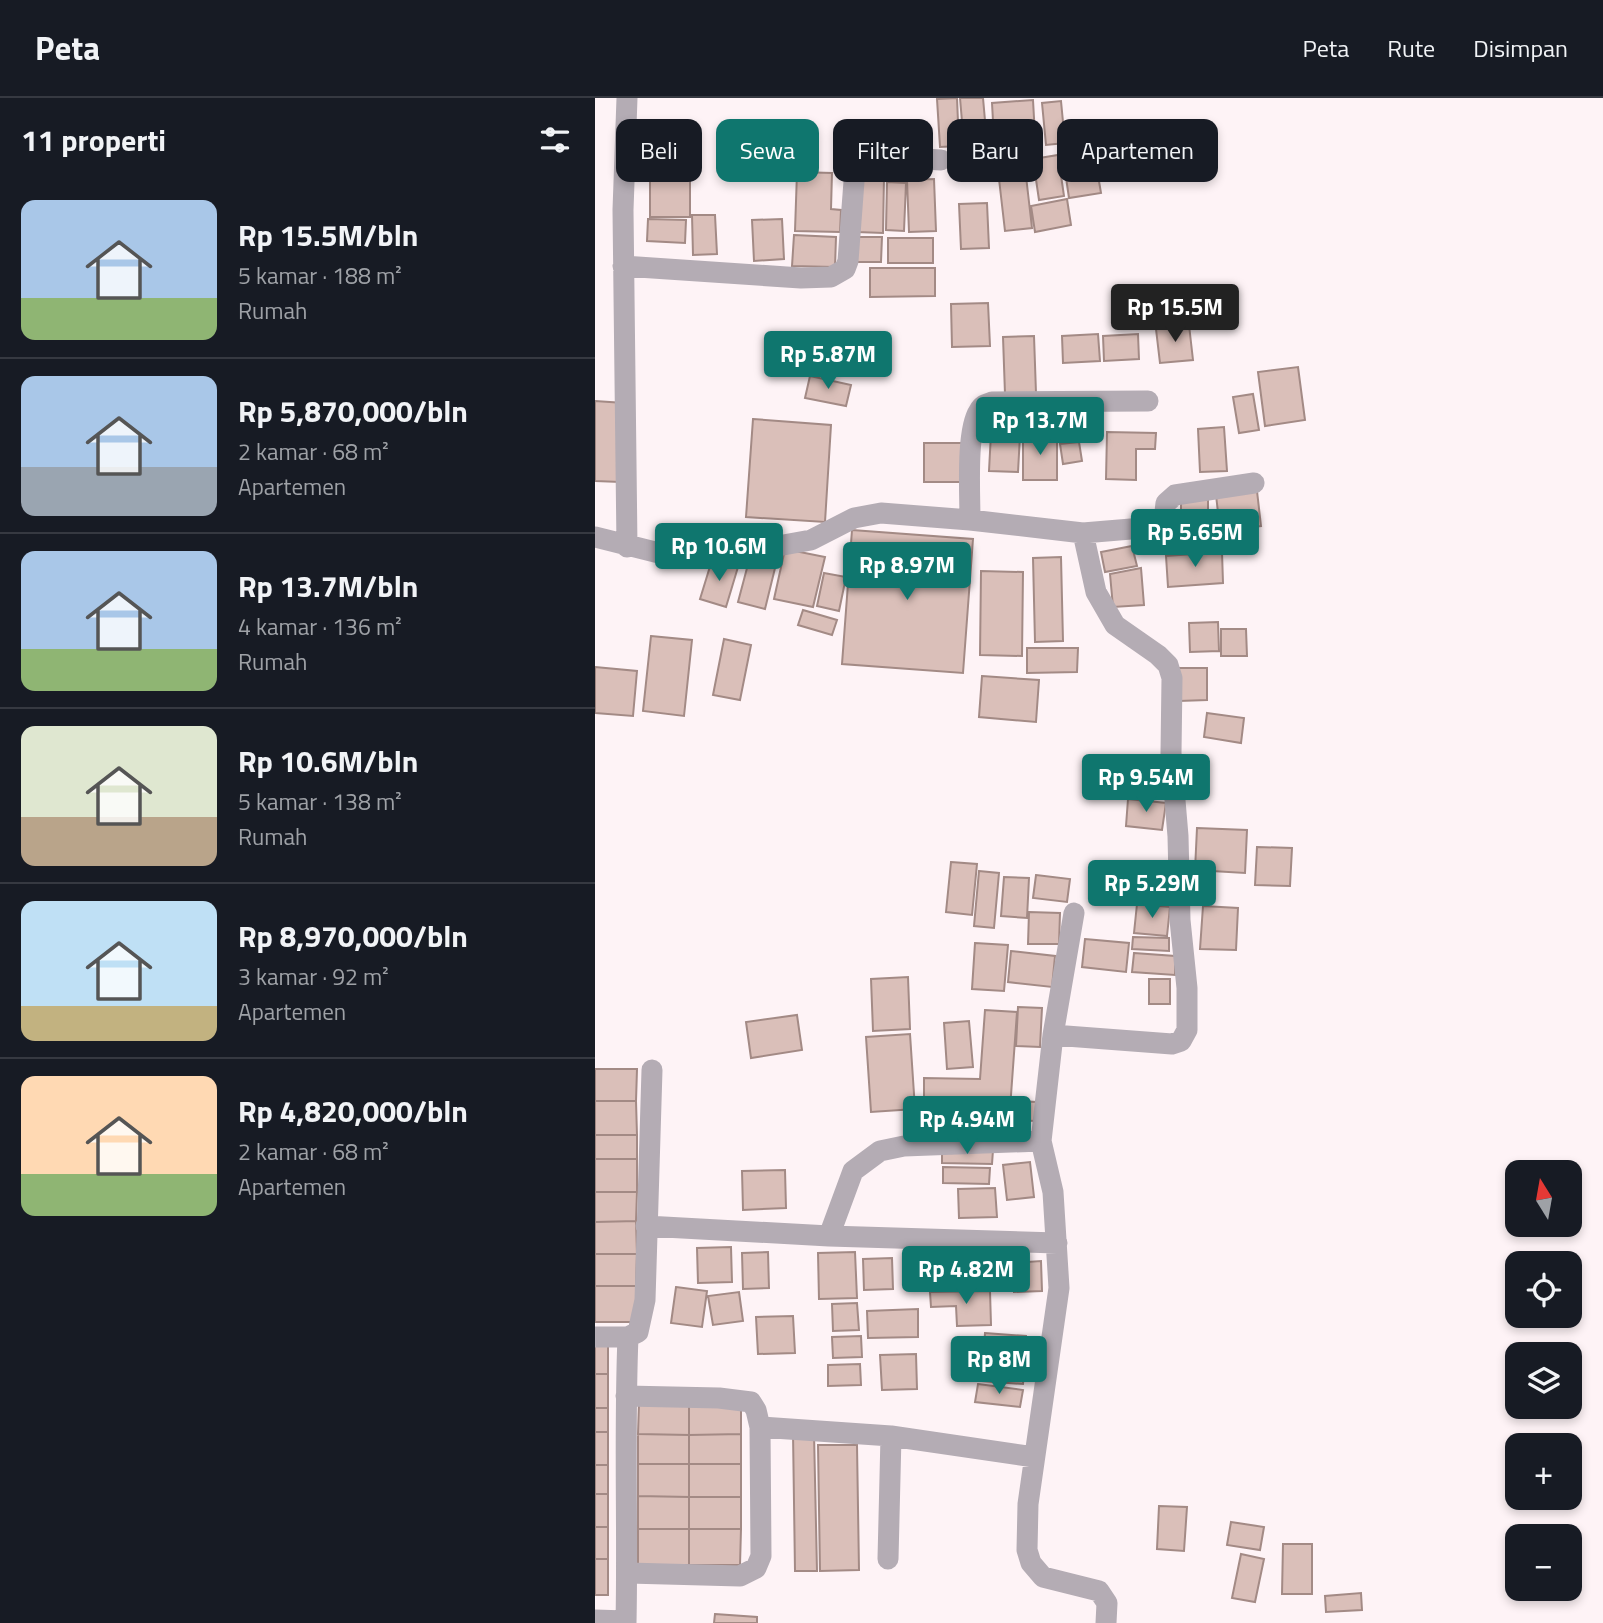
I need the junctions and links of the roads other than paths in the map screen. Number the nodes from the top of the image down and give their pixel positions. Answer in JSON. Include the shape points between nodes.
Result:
{"nodes":[{"id":1,"x":627,"y":98,"type":"edge"},
{"id":2,"x":941,"y":160,"type":"dead end"},
{"id":3,"x":623,"y":266,"type":"junction"},
{"id":4,"x":1148,"y":401,"type":"dead end"},
{"id":5,"x":1254,"y":483,"type":"dead end"},
{"id":6,"x":970,"y":520,"type":"junction"},
{"id":7,"x":1083,"y":533,"type":"junction"},
{"id":8,"x":595,"y":537,"type":"edge"},
{"id":9,"x":627,"y":547,"type":"junction"},
{"id":10,"x":1074,"y":913,"type":"dead end"},
{"id":11,"x":1053,"y":1035,"type":"junction"},
{"id":12,"x":652,"y":1070,"type":"dead end"},
{"id":13,"x":1041,"y":1141,"type":"junction"},
{"id":14,"x":646,"y":1226,"type":"junction"},
{"id":15,"x":829,"y":1236,"type":"junction"},
{"id":16,"x":1058,"y":1243,"type":"junction"},
{"id":17,"x":595,"y":1337,"type":"edge"},
{"id":18,"x":628,"y":1337,"type":"junction"},
{"id":19,"x":625,"y":1396,"type":"junction"},
{"id":20,"x":760,"y":1427,"type":"junction"},
{"id":21,"x":891,"y":1436,"type":"junction"},
{"id":22,"x":1034,"y":1457,"type":"junction"},
{"id":23,"x":888,"y":1559,"type":"dead end"},
{"id":24,"x":628,"y":1573,"type":"junction"},
{"id":25,"x":595,"y":1620,"type":"edge"},
{"id":26,"x":626,"y":1622,"type":"edge"},
{"id":27,"x":1106,"y":1623,"type":"edge"}],
"edges":[{"from":1,"to":3,"type":"street"},
{"from":2,"to":3,"type":"street","via":[[856,155],[848,261],[845,269],[831,276]]},
{"from":3,"to":9,"type":"street"},
{"from":4,"to":6,"type":"street","via":[[983,405],[972,430]]},
{"from":5,"to":7,"type":"street","via":[[1175,495],[1166,503],[1164,521],[1155,527]]},
{"from":6,"to":7,"type":"street"},
{"from":6,"to":9,"type":"street","via":[[881,513],[854,518],[811,540],[761,549],[667,555]]},
{"from":7,"to":11,"type":"street","via":[[1095,592],[1115,625],[1158,655],[1172,678],[1171,754],[1187,1030],[1181,1041],[1172,1044]]},
{"from":8,"to":9,"type":"street"},
{"from":10,"to":11,"type":"street"},
{"from":11,"to":13,"type":"street"},
{"from":12,"to":14,"type":"street"},
{"from":13,"to":15,"type":"street","via":[[904,1146],[880,1151],[853,1171]]},
{"from":13,"to":16,"type":"street"},
{"from":14,"to":15,"type":"street"},
{"from":14,"to":18,"type":"street","via":[[645,1300],[638,1332]]},
{"from":15,"to":16,"type":"street"},
{"from":16,"to":22,"type":"street","via":[[1059,1288]]},
{"from":17,"to":18,"type":"street"},
{"from":18,"to":19,"type":"street"},
{"from":19,"to":20,"type":"street","via":[[751,1402]]},
{"from":19,"to":24,"type":"street"},
{"from":20,"to":21,"type":"street"},
{"from":20,"to":24,"type":"street","via":[[761,1556],[756,1568],[740,1576]]},
{"from":21,"to":22,"type":"street"},
{"from":21,"to":23,"type":"street"},
{"from":22,"to":27,"type":"street","via":[[1028,1504],[1031,1563],[1043,1577],[1099,1591],[1107,1603]]},
{"from":24,"to":26,"type":"street"},
{"from":25,"to":26,"type":"street"}]}
